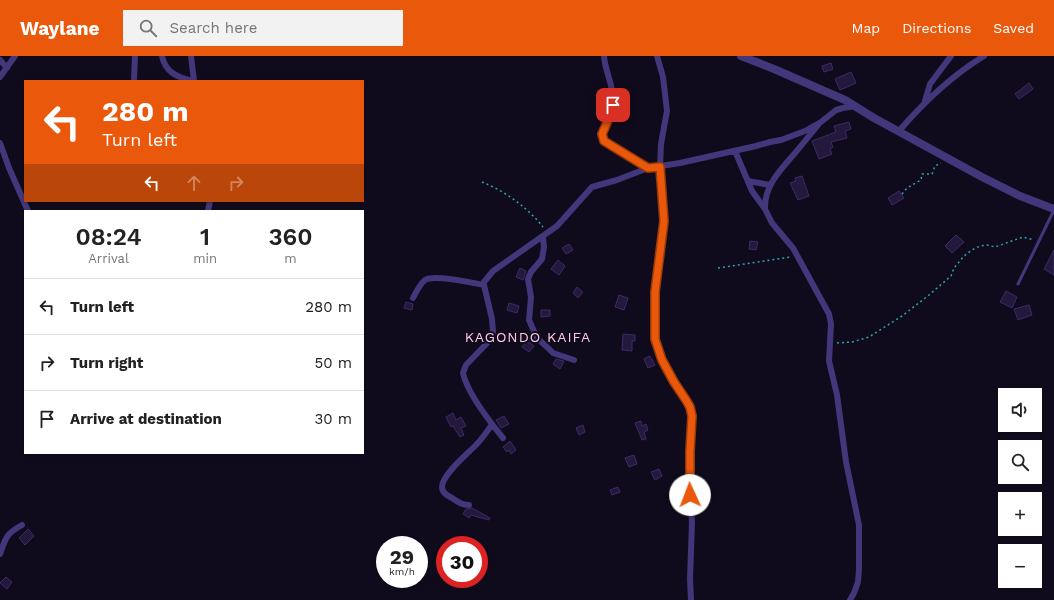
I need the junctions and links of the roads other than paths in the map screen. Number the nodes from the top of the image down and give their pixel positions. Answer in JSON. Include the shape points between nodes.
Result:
{"nodes":[{"id":1,"x":16,"y":56,"type":"edge"},
{"id":2,"x":135,"y":56,"type":"edge"},
{"id":3,"x":162,"y":56,"type":"edge"},
{"id":4,"x":191,"y":56,"type":"edge"},
{"id":5,"x":604,"y":56,"type":"edge"},
{"id":6,"x":657,"y":56,"type":"edge"},
{"id":7,"x":741,"y":56,"type":"edge"},
{"id":8,"x":950,"y":56,"type":"edge"},
{"id":9,"x":984,"y":56,"type":"edge"},
{"id":10,"x":0,"y":60,"type":"edge"},
{"id":11,"x":7,"y":68,"type":"junction"},
{"id":12,"x":0,"y":78,"type":"edge"},
{"id":13,"x":134,"y":80,"type":"dead end"},
{"id":14,"x":190,"y":80,"type":"edge"},
{"id":15,"x":193,"y":80,"type":"edge"},
{"id":16,"x":924,"y":104,"type":"junction"},
{"id":17,"x":856,"y":106,"type":"junction"},
{"id":18,"x":821,"y":122,"type":"junction"},
{"id":19,"x":899,"y":130,"type":"junction"},
{"id":20,"x":0,"y":143,"type":"edge"},
{"id":21,"x":735,"y":151,"type":"junction"},
{"id":22,"x":0,"y":162,"type":"edge"},
{"id":23,"x":7,"y":162,"type":"junction"},
{"id":24,"x":660,"y":167,"type":"junction"},
{"id":25,"x":648,"y":168,"type":"junction"},
{"id":26,"x":748,"y":181,"type":"junction"},
{"id":27,"x":770,"y":185,"type":"junction"},
{"id":28,"x":24,"y":202,"type":"edge"},
{"id":29,"x":765,"y":209,"type":"junction"},
{"id":30,"x":1054,"y":210,"type":"edge"},
{"id":31,"x":545,"y":235,"type":"junction"},
{"id":32,"x":1018,"y":284,"type":"dead end"},
{"id":33,"x":484,"y":285,"type":"junction"},
{"id":34,"x":413,"y":298,"type":"dead end"},
{"id":35,"x":574,"y":360,"type":"dead end"},
{"id":36,"x":492,"y":424,"type":"junction"},
{"id":37,"x":503,"y":438,"type":"dead end"},
{"id":38,"x":469,"y":505,"type":"dead end"},
{"id":39,"x":22,"y":525,"type":"dead end"},
{"id":40,"x":0,"y":554,"type":"edge"},
{"id":41,"x":691,"y":600,"type":"edge"},
{"id":42,"x":850,"y":600,"type":"edge"}],
"edges":[{"from":1,"to":11,"type":"street"},
{"from":2,"to":13,"type":"street"},
{"from":3,"to":14,"type":"street","via":[[173,74]]},
{"from":4,"to":15,"type":"street"},
{"from":5,"to":25,"type":"street","via":[[613,105],[602,137],[609,145]]},
{"from":6,"to":24,"type":"street","via":[[663,77],[667,111],[662,132]]},
{"from":7,"to":17,"type":"street","via":[[774,68]]},
{"from":8,"to":16,"type":"street","via":[[930,84]]},
{"from":9,"to":16,"type":"street"},
{"from":10,"to":11,"type":"street"},
{"from":11,"to":12,"type":"street"},
{"from":16,"to":19,"type":"street"},
{"from":17,"to":18,"type":"street","via":[[836,110]]},
{"from":17,"to":19,"type":"street"},
{"from":18,"to":21,"type":"street","via":[[781,140]]},
{"from":18,"to":27,"type":"street"},
{"from":19,"to":30,"type":"street","via":[[982,177]]},
{"from":20,"to":23,"type":"street"},
{"from":21,"to":24,"type":"street"},
{"from":21,"to":26,"type":"street"},
{"from":22,"to":23,"type":"street"},
{"from":23,"to":28,"type":"street"},
{"from":24,"to":25,"type":"street"},
{"from":24,"to":41,"type":"street","via":[[664,221],[655,292],[655,339],[662,360],[690,407],[692,416],[689,475],[692,522]]},
{"from":25,"to":31,"type":"street","via":[[592,187],[557,226]]},
{"from":26,"to":27,"type":"street"},
{"from":26,"to":29,"type":"street"},
{"from":27,"to":29,"type":"street"},
{"from":29,"to":42,"type":"street","via":[[772,223],[794,248],[829,314],[829,361],[858,518],[858,582]]},
{"from":30,"to":32,"type":"lane"},
{"from":31,"to":33,"type":"street","via":[[493,271]]},
{"from":31,"to":35,"type":"street","via":[[542,259],[528,279],[531,297],[528,320],[546,347],[553,353]]},
{"from":33,"to":34,"type":"street","via":[[430,278],[422,284]]},
{"from":33,"to":36,"type":"street","via":[[492,319],[492,338],[466,365],[463,373],[467,385]]},
{"from":36,"to":37,"type":"street"},
{"from":36,"to":38,"type":"street","via":[[443,483],[442,488],[446,494],[458,503]]},
{"from":39,"to":40,"type":"street","via":[[8,534]]}]}
